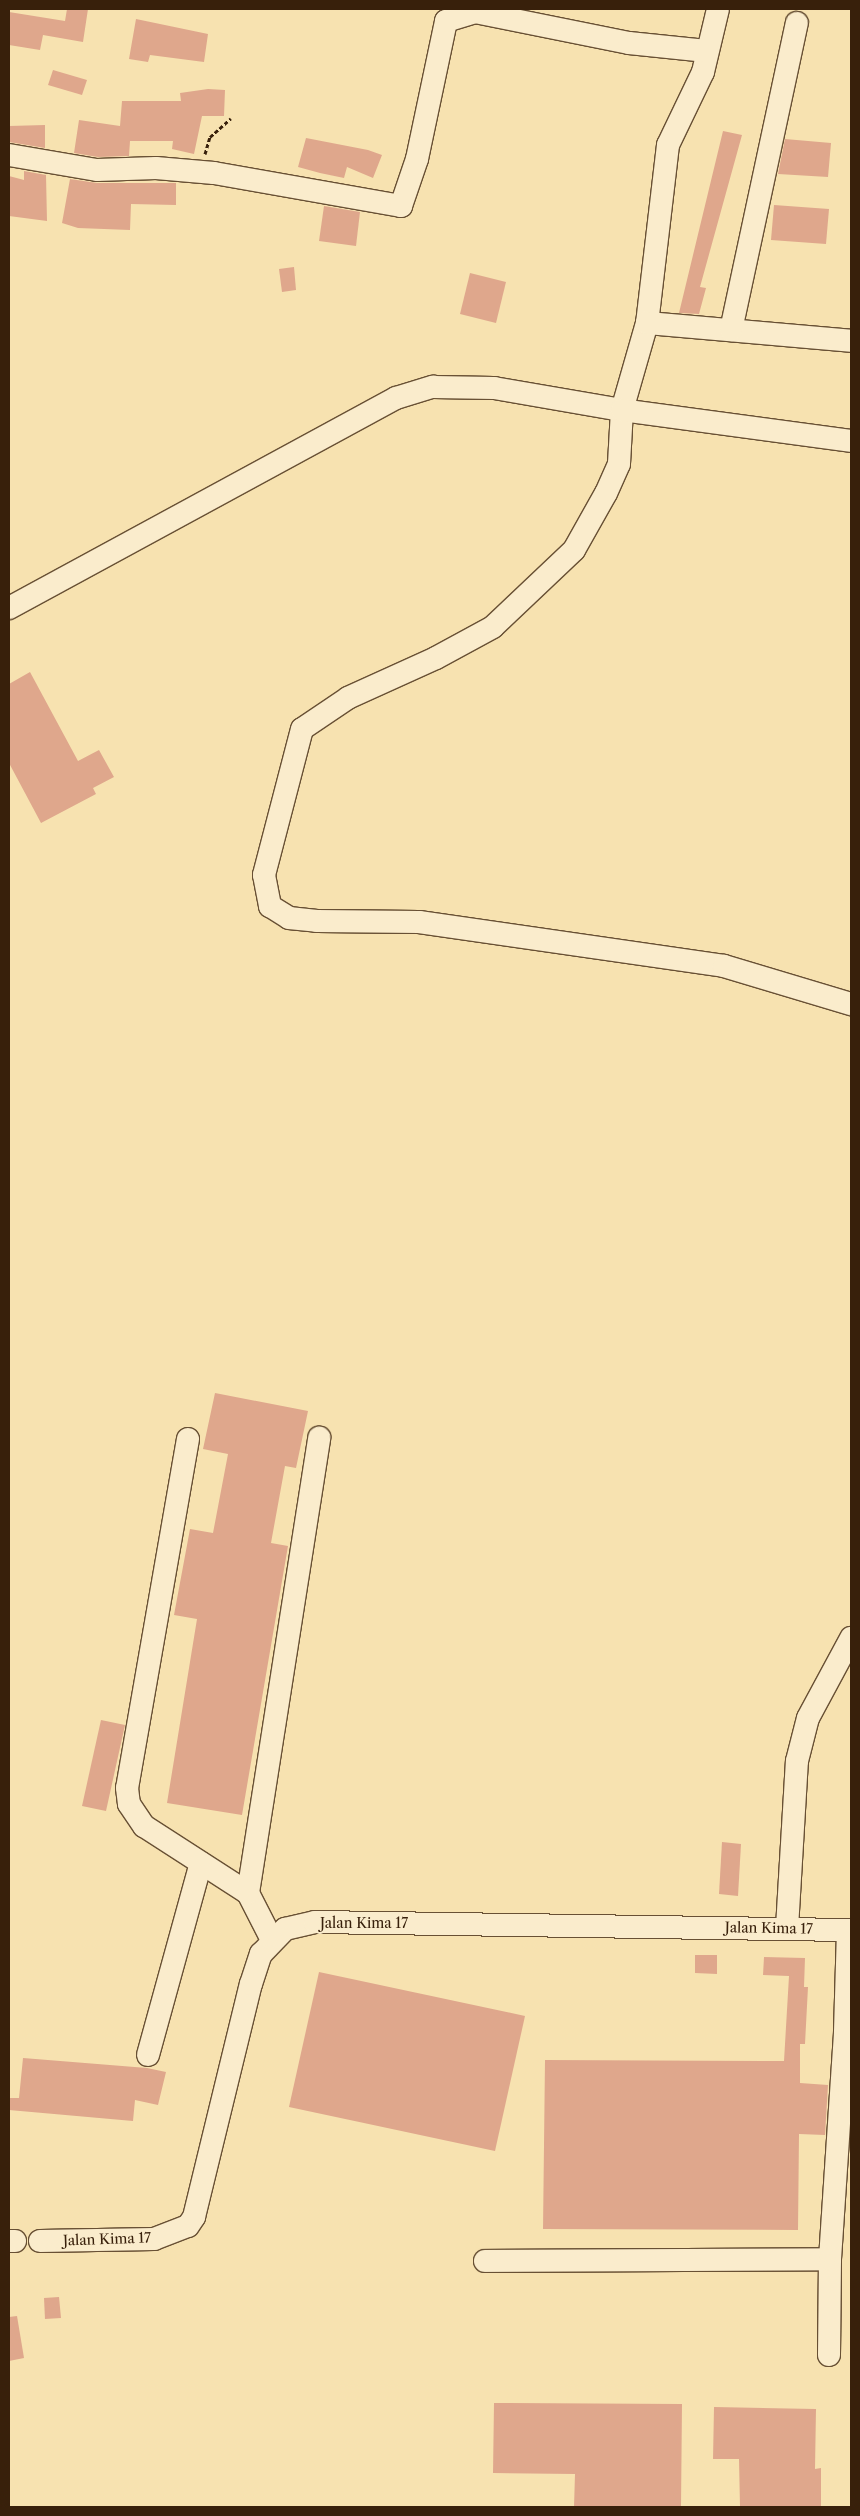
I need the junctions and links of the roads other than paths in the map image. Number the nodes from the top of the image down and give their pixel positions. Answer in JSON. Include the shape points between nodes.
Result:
{"nodes":[{"id":1,"x":718,"y":9,"type":"edge"},
{"id":2,"x":797,"y":23,"type":"dead end"},
{"id":3,"x":707,"y":51,"type":"junction"},
{"id":4,"x":9,"y":155,"type":"edge"},
{"id":5,"x":647,"y":323,"type":"junction"},
{"id":6,"x":731,"y":330,"type":"junction"},
{"id":7,"x":851,"y":341,"type":"edge"},
{"id":8,"x":622,"y":410,"type":"junction"},
{"id":9,"x":851,"y":441,"type":"edge"},
{"id":10,"x":9,"y":608,"type":"edge"},
{"id":11,"x":851,"y":1004,"type":"edge"},
{"id":12,"x":319,"y":1438,"type":"dead end"},
{"id":13,"x":188,"y":1439,"type":"dead end"},
{"id":14,"x":851,"y":1638,"type":"edge"},
{"id":15,"x":201,"y":1863,"type":"junction"},
{"id":16,"x":248,"y":1892,"type":"junction"},
{"id":17,"x":787,"y":1928,"type":"junction"},
{"id":18,"x":850,"y":1930,"type":"edge"},
{"id":19,"x":272,"y":1940,"type":"junction"},
{"id":20,"x":848,"y":2034,"type":"edge"},
{"id":21,"x":148,"y":2055,"type":"dead end"},
{"id":22,"x":40,"y":2241,"type":"dead end"},
{"id":23,"x":830,"y":2259,"type":"junction"},
{"id":24,"x":485,"y":2261,"type":"dead end"},
{"id":25,"x":829,"y":2355,"type":"dead end"}],
"edges":[{"from":1,"to":3,"type":"street"},
{"from":2,"to":6,"type":"street"},
{"from":3,"to":4,"type":"street","via":[[630,43],[476,12],[446,21],[417,159],[402,206],[202,172],[156,168],[97,170]]},
{"from":3,"to":5,"type":"street","via":[[703,72],[668,145]]},
{"from":5,"to":6,"type":"street"},
{"from":5,"to":8,"type":"street"},
{"from":6,"to":7,"type":"street"},
{"from":8,"to":9,"type":"street"},
{"from":8,"to":10,"type":"street","via":[[494,388],[433,387],[414,391]]},
{"from":8,"to":11,"type":"street","via":[[619,464],[574,550],[493,627],[436,658],[348,698],[302,729],[264,875],[270,906],[289,918],[419,922],[724,966]]},
{"from":12,"to":16,"type":"street"},
{"from":13,"to":15,"type":"street","via":[[127,1788],[129,1804],[144,1826]]},
{"from":14,"to":17,"type":"street","via":[[808,1718],[796,1761]]},
{"from":15,"to":16,"type":"street"},
{"from":15,"to":21,"type":"street"},
{"from":16,"to":19,"type":"street"},
{"from":17,"to":18,"type":"street","name":"Jalan Kima 17"},
{"from":17,"to":19,"type":"street","name":"Jalan Kima 17","via":[[315,1922],[285,1929]]},
{"from":18,"to":20,"type":"street"},
{"from":19,"to":22,"type":"street","name":"Jalan Kima 17","via":[[261,1954],[251,1984],[194,2217],[188,2226],[154,2239]]},
{"from":20,"to":23,"type":"street"},
{"from":23,"to":24,"type":"street"},
{"from":23,"to":25,"type":"street"}]}
